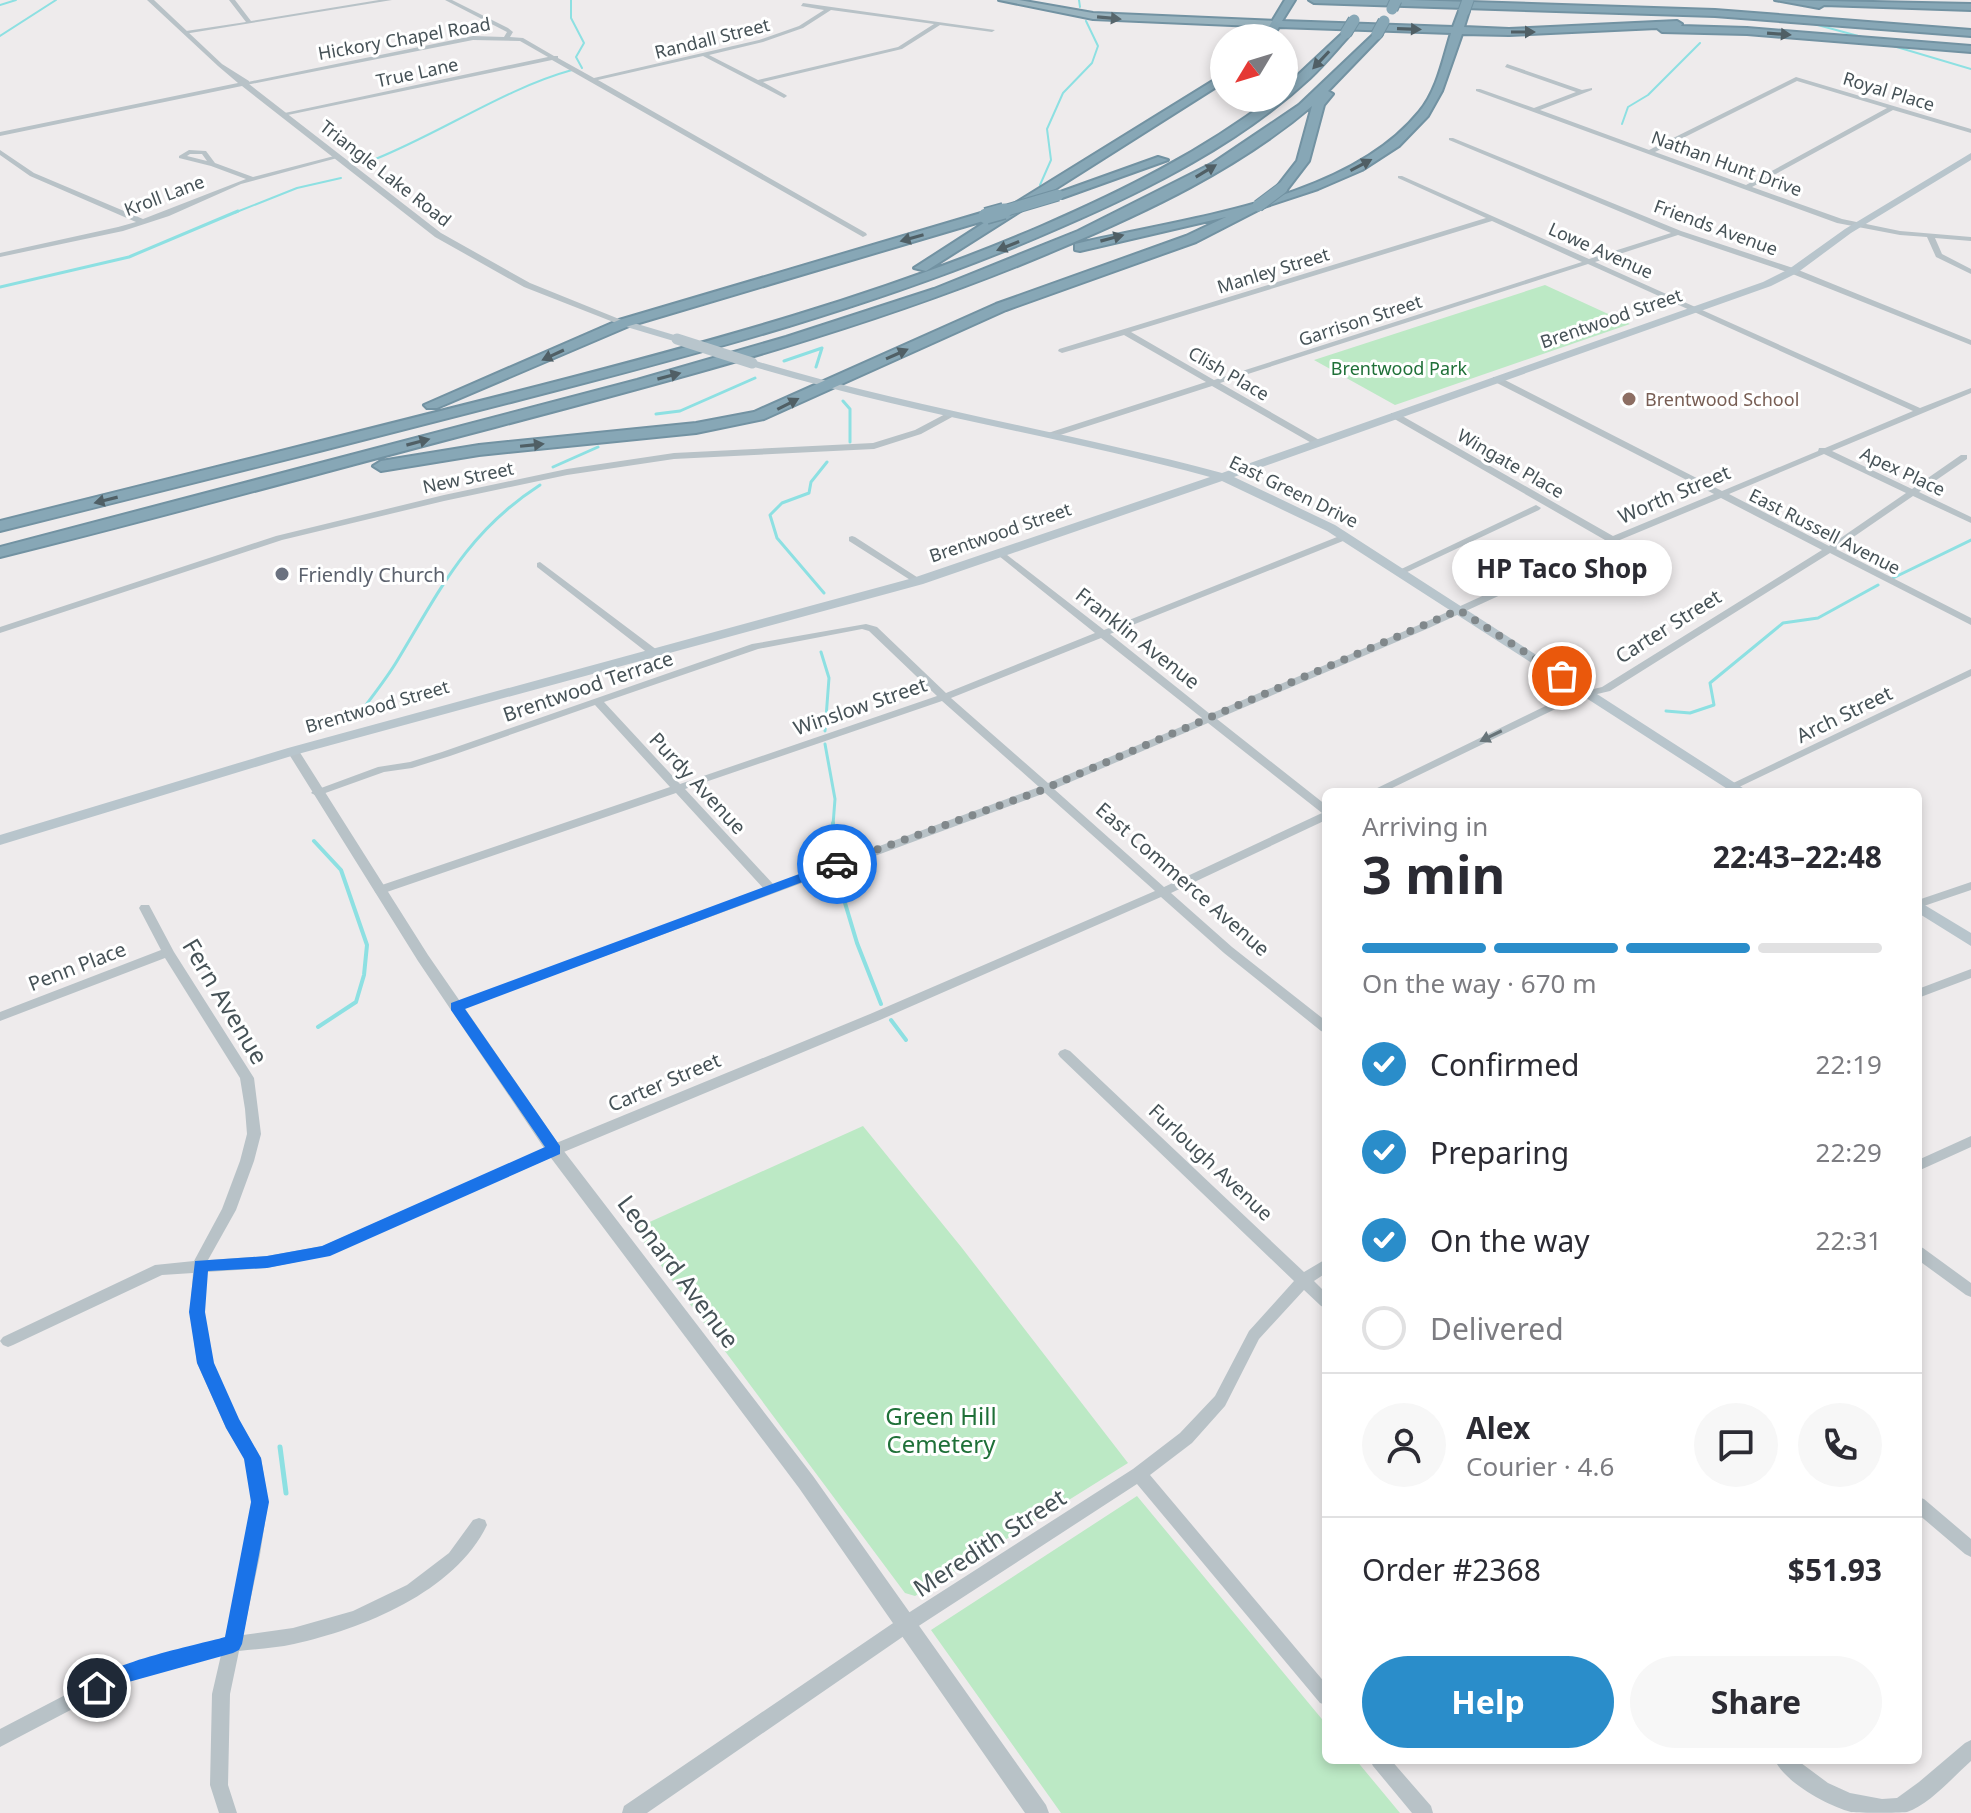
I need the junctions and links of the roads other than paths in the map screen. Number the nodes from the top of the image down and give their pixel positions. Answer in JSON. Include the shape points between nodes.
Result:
{"nodes":[{"id":1,"x":150,"y":0,"type":"edge"},
{"id":2,"x":232,"y":0,"type":"edge"},
{"id":3,"x":389,"y":0,"type":"edge"},
{"id":4,"x":448,"y":0,"type":"edge"},
{"id":5,"x":1004,"y":0,"type":"edge"},
{"id":6,"x":1314,"y":0,"type":"edge"},
{"id":7,"x":1780,"y":0,"type":"edge"},
{"id":8,"x":1797,"y":0,"type":"edge"},
{"id":9,"x":1288,"y":3,"type":"edge"},
{"id":10,"x":1362,"y":4,"type":"edge"},
{"id":11,"x":1466,"y":4,"type":"edge"},
{"id":12,"x":803,"y":5,"type":"dead end"},
{"id":13,"x":1394,"y":5,"type":"edge"},
{"id":14,"x":1971,"y":7,"type":"edge"},
{"id":15,"x":829,"y":9,"type":"junction"},
{"id":16,"x":250,"y":23,"type":"junction"},
{"id":17,"x":938,"y":24,"type":"junction"},
{"id":18,"x":1275,"y":24,"type":"joint"},
{"id":19,"x":1298,"y":25,"type":"edge"},
{"id":20,"x":1910,"y":27,"type":"junction"},
{"id":21,"x":1971,"y":28,"type":"edge"},
{"id":22,"x":992,"y":30,"type":"dead end"},
{"id":23,"x":1457,"y":30,"type":"junction"},
{"id":24,"x":1589,"y":30,"type":"junction"},
{"id":25,"x":186,"y":33,"type":"junction"},
{"id":26,"x":507,"y":37,"type":"junction"},
{"id":27,"x":1971,"y":49,"type":"edge"},
{"id":28,"x":705,"y":55,"type":"junction"},
{"id":29,"x":556,"y":57,"type":"junction"},
{"id":30,"x":1507,"y":66,"type":"dead end"},
{"id":31,"x":1341,"y":75,"type":"junction"},
{"id":32,"x":596,"y":79,"type":"junction"},
{"id":33,"x":757,"y":82,"type":"junction"},
{"id":34,"x":1298,"y":82,"type":"edge"},
{"id":35,"x":246,"y":83,"type":"junction"},
{"id":36,"x":1210,"y":86,"type":"edge"},
{"id":37,"x":1590,"y":89,"type":"dead end"},
{"id":38,"x":1478,"y":90,"type":"dead end"},
{"id":39,"x":1581,"y":92,"type":"junction"},
{"id":40,"x":784,"y":96,"type":"dead end"},
{"id":41,"x":1893,"y":107,"type":"junction"},
{"id":42,"x":1535,"y":110,"type":"junction"},
{"id":43,"x":1253,"y":112,"type":"edge"},
{"id":44,"x":1257,"y":112,"type":"edge"},
{"id":45,"x":283,"y":114,"type":"junction"},
{"id":46,"x":1971,"y":131,"type":"edge"},
{"id":47,"x":0,"y":134,"type":"edge"},
{"id":48,"x":1451,"y":139,"type":"dead end"},
{"id":49,"x":0,"y":152,"type":"edge"},
{"id":50,"x":1650,"y":152,"type":"junction"},
{"id":51,"x":1971,"y":156,"type":"edge"},
{"id":52,"x":338,"y":157,"type":"junction"},
{"id":53,"x":213,"y":164,"type":"dead end"},
{"id":54,"x":1400,"y":177,"type":"dead end"},
{"id":55,"x":252,"y":179,"type":"junction"},
{"id":56,"x":1747,"y":187,"type":"junction"},
{"id":57,"x":1492,"y":219,"type":"junction"},
{"id":58,"x":143,"y":222,"type":"junction"},
{"id":59,"x":1859,"y":226,"type":"junction"},
{"id":60,"x":1678,"y":233,"type":"junction"},
{"id":61,"x":863,"y":235,"type":"dead end"},
{"id":62,"x":1930,"y":236,"type":"junction"},
{"id":63,"x":1971,"y":239,"type":"edge"},
{"id":64,"x":1,"y":253,"type":"edge"},
{"id":65,"x":1588,"y":262,"type":"junction"},
{"id":66,"x":1793,"y":271,"type":"junction"},
{"id":67,"x":1971,"y":272,"type":"edge"},
{"id":68,"x":1695,"y":309,"type":"junction"},
{"id":69,"x":878,"y":314,"type":"junction"},
{"id":70,"x":624,"y":323,"type":"junction"},
{"id":71,"x":779,"y":326,"type":"junction"},
{"id":72,"x":1125,"y":332,"type":"junction"},
{"id":73,"x":677,"y":339,"type":"joint"},
{"id":74,"x":1971,"y":343,"type":"edge"},
{"id":75,"x":1062,"y":351,"type":"dead end"},
{"id":76,"x":1496,"y":379,"type":"junction"},
{"id":77,"x":1215,"y":384,"type":"junction"},
{"id":78,"x":825,"y":385,"type":"junction"},
{"id":79,"x":1971,"y":390,"type":"edge"},
{"id":80,"x":1920,"y":411,"type":"junction"},
{"id":81,"x":951,"y":414,"type":"junction"},
{"id":82,"x":1394,"y":415,"type":"junction"},
{"id":83,"x":1051,"y":435,"type":"junction"},
{"id":84,"x":1318,"y":443,"type":"junction"},
{"id":85,"x":1822,"y":450,"type":"junction"},
{"id":86,"x":1964,"y":457,"type":"dead end"},
{"id":87,"x":1222,"y":477,"type":"junction"},
{"id":88,"x":182,"y":481,"type":"junction"},
{"id":89,"x":1914,"y":493,"type":"junction"},
{"id":90,"x":1718,"y":495,"type":"junction"},
{"id":91,"x":1536,"y":508,"type":"dead end"},
{"id":92,"x":126,"y":520,"type":"junction"},
{"id":93,"x":1971,"y":520,"type":"edge"},
{"id":94,"x":0,"y":526,"type":"edge"},
{"id":95,"x":1345,"y":537,"type":"junction"},
{"id":96,"x":852,"y":539,"type":"dead end"},
{"id":97,"x":1612,"y":540,"type":"junction"},
{"id":98,"x":1826,"y":550,"type":"junction"},
{"id":99,"x":0,"y":552,"type":"edge"},
{"id":100,"x":1002,"y":554,"type":"junction"},
{"id":101,"x":540,"y":565,"type":"dead end"},
{"id":102,"x":1400,"y":572,"type":"junction"},
{"id":103,"x":918,"y":581,"type":"junction"},
{"id":104,"x":1459,"y":610,"type":"junction"},
{"id":105,"x":1971,"y":622,"type":"edge"},
{"id":106,"x":873,"y":629,"type":"joint"},
{"id":107,"x":0,"y":630,"type":"edge"},
{"id":108,"x":1102,"y":634,"type":"junction"},
{"id":109,"x":653,"y":652,"type":"junction"},
{"id":110,"x":1971,"y":672,"type":"edge"},
{"id":111,"x":1588,"y":693,"type":"junction"},
{"id":112,"x":944,"y":697,"type":"junction"},
{"id":113,"x":598,"y":702,"type":"junction"},
{"id":114,"x":1208,"y":719,"type":"junction"},
{"id":115,"x":293,"y":751,"type":"junction"},
{"id":116,"x":677,"y":787,"type":"junction"},
{"id":117,"x":1047,"y":788,"type":"junction"},
{"id":118,"x":1383,"y":788,"type":"edge"},
{"id":119,"x":1735,"y":788,"type":"edge"},
{"id":120,"x":1739,"y":788,"type":"edge"},
{"id":121,"x":317,"y":793,"type":"junction"},
{"id":122,"x":1322,"y":811,"type":"edge"},
{"id":123,"x":1322,"y":816,"type":"edge"},
{"id":124,"x":2,"y":836,"type":"edge"},
{"id":125,"x":1971,"y":886,"type":"edge"},
{"id":126,"x":771,"y":889,"type":"junction"},
{"id":127,"x":380,"y":890,"type":"junction"},
{"id":128,"x":1163,"y":892,"type":"junction"},
{"id":129,"x":1922,"y":904,"type":"edge"},
{"id":130,"x":145,"y":908,"type":"dead end"},
{"id":131,"x":1922,"y":908,"type":"edge"},
{"id":132,"x":1971,"y":941,"type":"edge"},
{"id":133,"x":168,"y":952,"type":"junction"},
{"id":134,"x":1971,"y":973,"type":"edge"},
{"id":135,"x":1922,"y":992,"type":"edge"},
{"id":136,"x":456,"y":1007,"type":"junction"},
{"id":137,"x":0,"y":1017,"type":"edge"},
{"id":138,"x":1322,"y":1025,"type":"edge"},
{"id":139,"x":1065,"y":1054,"type":"dead end"},
{"id":140,"x":1971,"y":1141,"type":"edge"},
{"id":141,"x":554,"y":1150,"type":"junction"},
{"id":142,"x":1922,"y":1164,"type":"edge"},
{"id":143,"x":1922,"y":1255,"type":"edge"},
{"id":144,"x":201,"y":1265,"type":"junction"},
{"id":145,"x":1322,"y":1268,"type":"edge"},
{"id":146,"x":1304,"y":1280,"type":"junction"},
{"id":147,"x":1971,"y":1291,"type":"edge"},
{"id":148,"x":1322,"y":1298,"type":"edge"},
{"id":149,"x":8,"y":1341,"type":"dead end"},
{"id":150,"x":1139,"y":1474,"type":"junction"},
{"id":151,"x":1922,"y":1507,"type":"edge"},
{"id":152,"x":479,"y":1525,"type":"dead end"},
{"id":153,"x":1971,"y":1549,"type":"edge"},
{"id":154,"x":908,"y":1623,"type":"junction"},
{"id":155,"x":233,"y":1644,"type":"junction"},
{"id":156,"x":1322,"y":1692,"type":"edge"},
{"id":157,"x":0,"y":1738,"type":"edge"},
{"id":158,"x":1971,"y":1749,"type":"edge"},
{"id":159,"x":1382,"y":1764,"type":"edge"},
{"id":160,"x":1788,"y":1764,"type":"edge"},
{"id":161,"x":1878,"y":1812,"type":"edge"},
{"id":162,"x":228,"y":1813,"type":"edge"},
{"id":163,"x":631,"y":1813,"type":"edge"},
{"id":164,"x":1038,"y":1813,"type":"edge"},
{"id":165,"x":1424,"y":1813,"type":"edge"}],
"edges":[{"from":1,"to":25,"type":"street","name":"Triangle Lake Road"},
{"from":2,"to":16,"type":"street"},
{"from":3,"to":16,"type":"street"},
{"from":4,"to":26,"type":"street","via":[[506,29]]},
{"from":5,"to":18,"type":"highway","one_way":true,"via":[[1106,18]]},
{"from":6,"to":20,"type":"highway","via":[[1715,13]]},
{"from":7,"to":21,"type":"highway"},
{"from":8,"to":14,"type":"highway"},
{"from":9,"to":18,"type":"highway"},
{"from":10,"to":34,"type":"highway","one_way":true,"bridge":true,"via":[[1346,33]]},
{"from":11,"to":21,"type":"highway","via":[[1761,10]]},
{"from":11,"to":23,"type":"highway"},
{"from":12,"to":15,"type":"street"},
{"from":13,"to":31,"type":"highway","bridge":true},
{"from":15,"to":17,"type":"street"},
{"from":15,"to":28,"type":"street","name":"Randall Street","via":[[786,33]]},
{"from":16,"to":25,"type":"street"},
{"from":17,"to":22,"type":"street"},
{"from":17,"to":33,"type":"street","via":[[900,48]]},
{"from":19,"to":23,"type":"highway","one_way":true},
{"from":20,"to":21,"type":"highway"},
{"from":20,"to":24,"type":"highway","via":[[1744,21]]},
{"from":23,"to":24,"type":"highway","one_way":true},
{"from":69,"to":23,"type":"highway","one_way":true,"via":[[1077,248],[1252,205],[1351,171],[1396,144],[1424,115]]},
{"from":24,"to":27,"type":"highway","one_way":true,"via":[[1718,30]]},
{"from":25,"to":35,"type":"street","name":"Triangle Lake Road"},
{"from":26,"to":29,"type":"street","name":"Hickory Chapel Road"},
{"from":26,"to":35,"type":"street","name":"Hickory Chapel Road","via":[[473,38]]},
{"from":28,"to":32,"type":"street","name":"Randall Street"},
{"from":28,"to":33,"type":"street"},
{"from":29,"to":32,"type":"street","name":"Hickory Chapel Road"},
{"from":29,"to":45,"type":"street","name":"True Lane"},
{"from":30,"to":39,"type":"street"},
{"from":69,"to":31,"type":"highway","one_way":true,"via":[[1022,260],[1156,198],[1289,119]]},
{"from":78,"to":31,"type":"highway","one_way":true,"bridge":true,"via":[[1001,307],[1191,239],[1258,206],[1282,188],[1303,161],[1318,104]]},
{"from":32,"to":61,"type":"street","name":"Hickory Chapel Road"},
{"from":33,"to":40,"type":"street"},
{"from":35,"to":45,"type":"street","name":"Triangle Lake Road"},
{"from":35,"to":47,"type":"street","name":"Hickory Chapel Road"},
{"from":36,"to":71,"type":"highway","via":[[914,272]]},
{"from":37,"to":39,"type":"street"},
{"from":38,"to":42,"type":"street","name":"Nathan Hunt Drive"},
{"from":39,"to":42,"type":"street"},
{"from":41,"to":46,"type":"street","name":"Royal Place"},
{"from":41,"to":50,"type":"street","name":"Royal Place","via":[[1791,80]]},
{"from":41,"to":56,"type":"street"},
{"from":42,"to":50,"type":"street","name":"Nathan Hunt Drive"},
{"from":43,"to":70,"type":"highway","one_way":true,"bridge":true,"via":[[1172,156],[1058,195]]},
{"from":44,"to":71,"type":"highway","one_way":true,"via":[[1163,173],[1059,224],[928,277]]},
{"from":45,"to":52,"type":"street","name":"Triangle Lake Road"},
{"from":48,"to":60,"type":"street","name":"Friends Avenue"},
{"from":49,"to":58,"type":"street","via":[[43,183]]},
{"from":50,"to":56,"type":"street","name":"Nathan Hunt Drive"},
{"from":51,"to":59,"type":"main road","name":"Brentwood Street"},
{"from":52,"to":55,"type":"street","name":"Kroll Lane"},
{"from":52,"to":70,"type":"street","name":"Triangle Lake Road","via":[[406,212],[479,260]]},
{"from":53,"to":55,"type":"street"},
{"from":54,"to":57,"type":"street","name":"Lowe Avenue"},
{"from":55,"to":58,"type":"street","name":"Kroll Lane"},
{"from":56,"to":59,"type":"street","name":"Nathan Hunt Drive"},
{"from":57,"to":65,"type":"street","name":"Lowe Avenue"},
{"from":57,"to":72,"type":"street","name":"Manley Street"},
{"from":58,"to":64,"type":"street","name":"Kroll Lane","via":[[77,241]]},
{"from":59,"to":62,"type":"street","name":"Nathan Hunt Drive"},
{"from":59,"to":66,"type":"main road","name":"Brentwood Street"},
{"from":60,"to":65,"type":"street","name":"Garrison Street"},
{"from":60,"to":66,"type":"street","name":"Friends Avenue"},
{"from":62,"to":63,"type":"street","name":"Nathan Hunt Drive"},
{"from":62,"to":67,"type":"street","via":[[1939,255]]},
{"from":65,"to":68,"type":"street","name":"Lowe Avenue"},
{"from":65,"to":77,"type":"street","name":"Garrison Street"},
{"from":66,"to":68,"type":"main road","name":"Brentwood Street"},
{"from":66,"to":74,"type":"street","name":"Friends Avenue"},
{"from":68,"to":76,"type":"main road","name":"Brentwood Street"},
{"from":68,"to":80,"type":"street","name":"Lowe Avenue"},
{"from":92,"to":69,"type":"highway","one_way":true,"via":[[661,379]]},
{"from":70,"to":73,"type":"main road","name":"Triangle Lake Road"},
{"from":70,"to":88,"type":"highway","one_way":true,"via":[[441,402]]},
{"from":71,"to":88,"type":"highway"},
{"from":72,"to":75,"type":"street","name":"Manley Street"},
{"from":72,"to":77,"type":"street","name":"Clish Place"},
{"from":73,"to":78,"type":"main road","name":"East Green Drive","bridge":true},
{"from":76,"to":82,"type":"main road","name":"Brentwood Street"},
{"from":76,"to":90,"type":"street","name":"East Russell Avenue"},
{"from":77,"to":83,"type":"street","name":"Garrison Street"},
{"from":77,"to":84,"type":"street","name":"Clish Place"},
{"from":78,"to":81,"type":"main road","name":"East Green Drive"},
{"from":92,"to":78,"type":"highway","one_way":true,"via":[[439,456],[723,424],[776,410]]},
{"from":79,"to":80,"type":"street","name":"Worth Street"},
{"from":80,"to":85,"type":"street","name":"Worth Street"},
{"from":81,"to":83,"type":"main road","name":"East Green Drive"},
{"from":81,"to":107,"type":"street","name":"New Street","via":[[874,446],[620,463],[364,516],[217,556]]},
{"from":82,"to":84,"type":"main road","name":"Brentwood Street"},
{"from":82,"to":97,"type":"street","name":"Wingate Place"},
{"from":83,"to":87,"type":"main road","name":"East Green Drive"},
{"from":84,"to":87,"type":"main road","name":"Brentwood Street"},
{"from":85,"to":89,"type":"street","name":"Apex Place"},
{"from":85,"to":90,"type":"street","name":"Worth Street"},
{"from":86,"to":89,"type":"street","name":"Carter Street"},
{"from":87,"to":95,"type":"main road","name":"East Green Drive"},
{"from":87,"to":100,"type":"main road","name":"Brentwood Street"},
{"from":88,"to":94,"type":"highway","one_way":true},
{"from":89,"to":93,"type":"street","name":"Apex Place"},
{"from":89,"to":98,"type":"street","name":"Carter Street"},
{"from":90,"to":97,"type":"street","name":"Worth Street"},
{"from":90,"to":98,"type":"street","name":"East Russell Avenue"},
{"from":91,"to":102,"type":"street"},
{"from":92,"to":99,"type":"highway"},
{"from":95,"to":102,"type":"main road","name":"East Green Drive"},
{"from":95,"to":108,"type":"street","name":"Winslow Street"},
{"from":96,"to":103,"type":"street"},
{"from":97,"to":104,"type":"street","name":"Worth Street"},
{"from":98,"to":105,"type":"street","name":"East Russell Avenue"},
{"from":98,"to":111,"type":"street","name":"Carter Street","via":[[1606,689]]},
{"from":100,"to":103,"type":"main road","name":"Brentwood Street"},
{"from":100,"to":108,"type":"street","name":"Franklin Avenue"},
{"from":101,"to":109,"type":"street"},
{"from":102,"to":104,"type":"main road","name":"East Green Drive"},
{"from":103,"to":109,"type":"main road","name":"Brentwood Street"},
{"from":104,"to":111,"type":"main road","name":"East Green Drive"},
{"from":104,"to":114,"type":"street","name":"Worth Street"},
{"from":106,"to":112,"type":"street","name":"East Commerce Avenue"},
{"from":106,"to":113,"type":"street","name":"Brentwood Terrace","via":[[846,627],[756,646]]},
{"from":108,"to":112,"type":"street","name":"Winslow Street"},
{"from":108,"to":114,"type":"street","name":"Franklin Avenue"},
{"from":109,"to":115,"type":"main road","name":"Brentwood Street"},
{"from":110,"to":120,"type":"street","name":"Arch Street"},
{"from":111,"to":118,"type":"street","name":"Carter Street","one_way":true},
{"from":111,"to":119,"type":"main road","name":"East Green Drive"},
{"from":112,"to":116,"type":"street","name":"Winslow Street"},
{"from":112,"to":117,"type":"street","name":"East Commerce Avenue"},
{"from":113,"to":116,"type":"street","name":"Purdy Avenue"},
{"from":113,"to":121,"type":"street","name":"Brentwood Terrace"},
{"from":114,"to":117,"type":"street","name":"Worth Street"},
{"from":114,"to":122,"type":"street","name":"Franklin Avenue"},
{"from":115,"to":121,"type":"street","name":"Leonard Avenue"},
{"from":115,"to":124,"type":"main road","name":"Brentwood Street"},
{"from":116,"to":126,"type":"street","name":"Purdy Avenue"},
{"from":116,"to":127,"type":"street","name":"Winslow Street"},
{"from":117,"to":126,"type":"street","name":"Worth Street"},
{"from":117,"to":128,"type":"street","name":"East Commerce Avenue"},
{"from":121,"to":127,"type":"street","name":"Leonard Avenue"},
{"from":123,"to":128,"type":"street","name":"Carter Street"},
{"from":125,"to":129,"type":"street"},
{"from":126,"to":136,"type":"street","name":"Worth Street"},
{"from":127,"to":136,"type":"street","name":"Leonard Avenue"},
{"from":128,"to":138,"type":"street","name":"East Commerce Avenue"},
{"from":128,"to":141,"type":"street","name":"Carter Street"},
{"from":130,"to":133,"type":"street","name":"Fern Avenue"},
{"from":131,"to":132,"type":"main road"},
{"from":133,"to":137,"type":"street","name":"Penn Place"},
{"from":133,"to":144,"type":"street","name":"Fern Avenue","via":[[247,1078],[252,1109],[254,1134],[247,1161]]},
{"from":134,"to":135,"type":"street"},
{"from":136,"to":141,"type":"street","name":"Leonard Avenue"},
{"from":139,"to":146,"type":"street","name":"Furlough Avenue"},
{"from":140,"to":142,"type":"street"},
{"from":141,"to":144,"type":"street","name":"Carter Street","via":[[325,1251],[267,1262]]},
{"from":141,"to":154,"type":"street","name":"Leonard Avenue"},
{"from":143,"to":147,"type":"street"},
{"from":144,"to":149,"type":"street","name":"Carter Street","via":[[160,1269]]},
{"from":144,"to":155,"type":"street","name":"Fern Avenue","via":[[197,1312],[205,1363],[253,1458],[260,1502]]},
{"from":145,"to":146,"type":"street","name":"Meredith Street"},
{"from":146,"to":148,"type":"street","name":"Furlough Avenue"},
{"from":146,"to":150,"type":"street","name":"Meredith Street","via":[[1254,1335],[1220,1401],[1186,1438]]},
{"from":150,"to":154,"type":"street","name":"Meredith Street"},
{"from":150,"to":156,"type":"street"},
{"from":151,"to":153,"type":"street"},
{"from":152,"to":155,"type":"street","via":[[455,1558],[413,1590],[356,1618],[293,1636]]},
{"from":154,"to":163,"type":"street","name":"Meredith Street"},
{"from":154,"to":164,"type":"street","name":"Leonard Avenue"},
{"from":155,"to":157,"type":"street","via":[[121,1675]]},
{"from":155,"to":162,"type":"street","name":"Fern Avenue","via":[[221,1694],[219,1785]]},
{"from":158,"to":161,"type":"street","via":[[1906,1802]]},
{"from":159,"to":165,"type":"street"},
{"from":160,"to":161,"type":"street","via":[[1839,1804]]}]}
